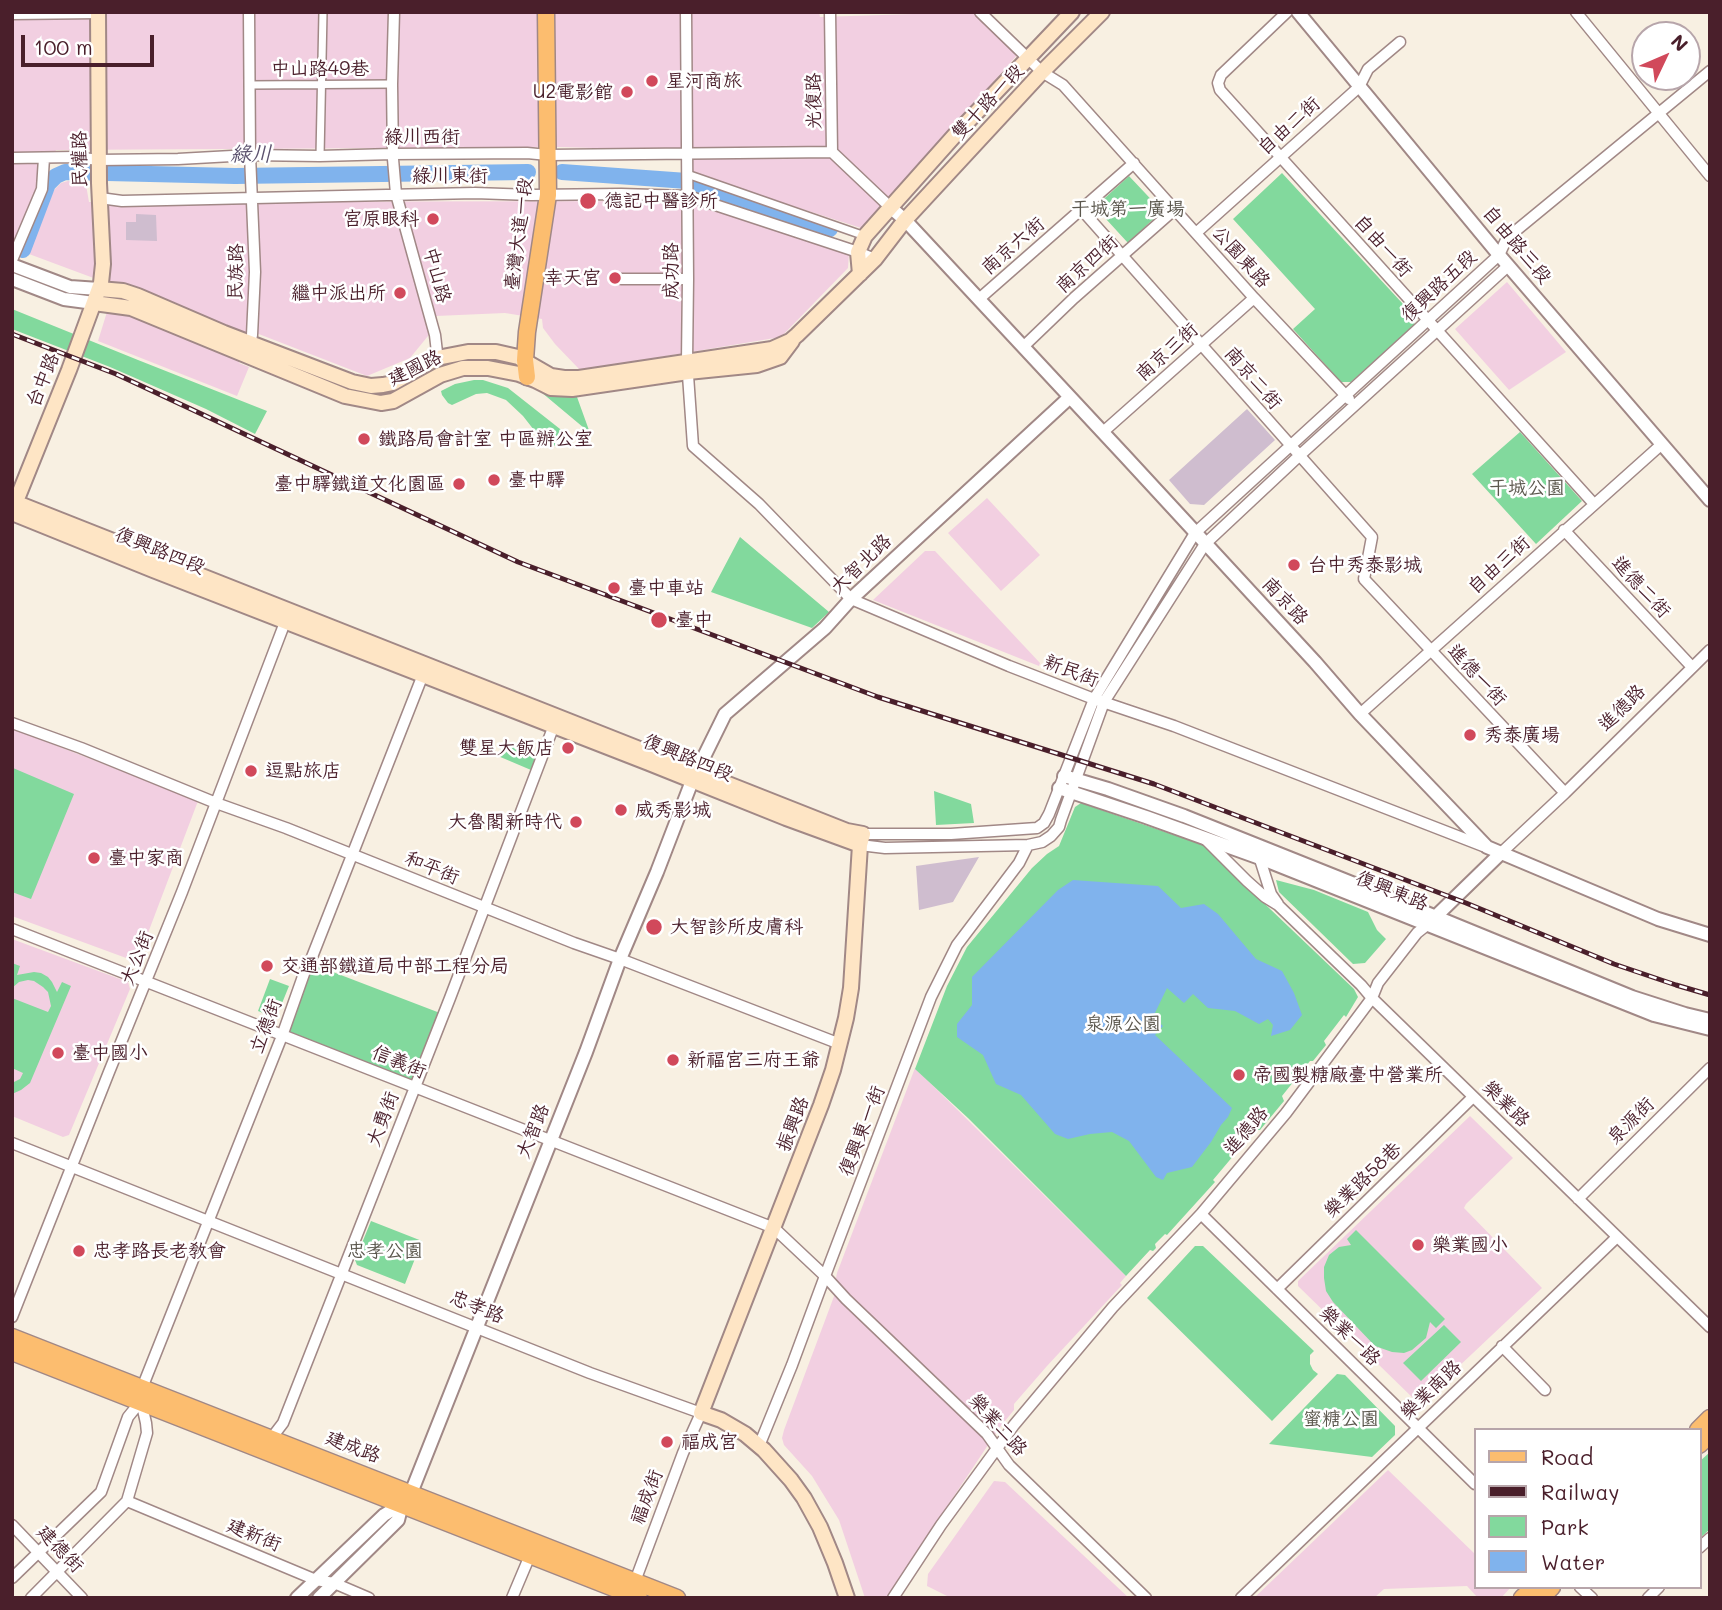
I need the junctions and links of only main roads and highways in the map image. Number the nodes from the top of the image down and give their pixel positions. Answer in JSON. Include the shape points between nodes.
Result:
{"nodes":[{"id":1,"x":546,"y":12,"type":"edge"},
{"id":2,"x":1072,"y":12,"type":"edge"},
{"id":3,"x":1102,"y":12,"type":"edge"},
{"id":4,"x":97,"y":13,"type":"edge"},
{"id":5,"x":905,"y":219,"type":"joint"},
{"id":6,"x":860,"y":274,"type":"junction"},
{"id":7,"x":97,"y":296,"type":"junction"},
{"id":8,"x":249,"y":350,"type":"junction"},
{"id":9,"x":526,"y":368,"type":"junction"},
{"id":10,"x":13,"y":507,"type":"edge"},
{"id":11,"x":862,"y":839,"type":"joint"},
{"id":12,"x":12,"y":1337,"type":"edge"},
{"id":13,"x":12,"y":1352,"type":"edge"},
{"id":14,"x":141,"y":1395,"type":"junction"},
{"id":15,"x":701,"y":1413,"type":"joint"},
{"id":16,"x":635,"y":1591,"type":"edge"},
{"id":17,"x":677,"y":1598,"type":"edge"},
{"id":18,"x":846,"y":1598,"type":"edge"}],
"edges":[{"from":1,"to":9,"type":"main road","name":"臺灣大道一段","via":[[548,192]]},
{"from":2,"to":6,"type":"main road","name":"雙十路一段","via":[[865,236],[858,252]]},
{"from":3,"to":5,"type":"main road","name":"雙十路一段"},
{"from":4,"to":7,"type":"main road","name":"民權路","via":[[103,264]]},
{"from":5,"to":6,"type":"main road","name":"建國路"},
{"from":6,"to":9,"type":"main road","name":"建國路","via":[[776,353],[564,378]]},
{"from":7,"to":8,"type":"main road","name":"建國路"},
{"from":7,"to":10,"type":"main road","name":"台中路"},
{"from":8,"to":9,"type":"main road","name":"建國路","via":[[371,386],[393,383],[437,358],[468,352],[496,352]]},
{"from":8,"to":9,"type":"main road","name":"建國路","via":[[345,396],[381,403],[405,396],[455,369]]},
{"from":10,"to":11,"type":"main road","name":"復興路四段"},
{"from":11,"to":15,"type":"main road","name":"振興路","via":[[851,988],[840,1044],[821,1105]]},
{"from":12,"to":14,"type":"main road","name":"建成路"},
{"from":13,"to":14,"type":"main road","name":"建成路"},
{"from":14,"to":16,"type":"main road","name":"建成路"},
{"from":15,"to":18,"type":"main road","name":"忠孝路","via":[[745,1434],[791,1480],[828,1545]]},
{"from":16,"to":17,"type":"main road","name":"建成路"}]}
